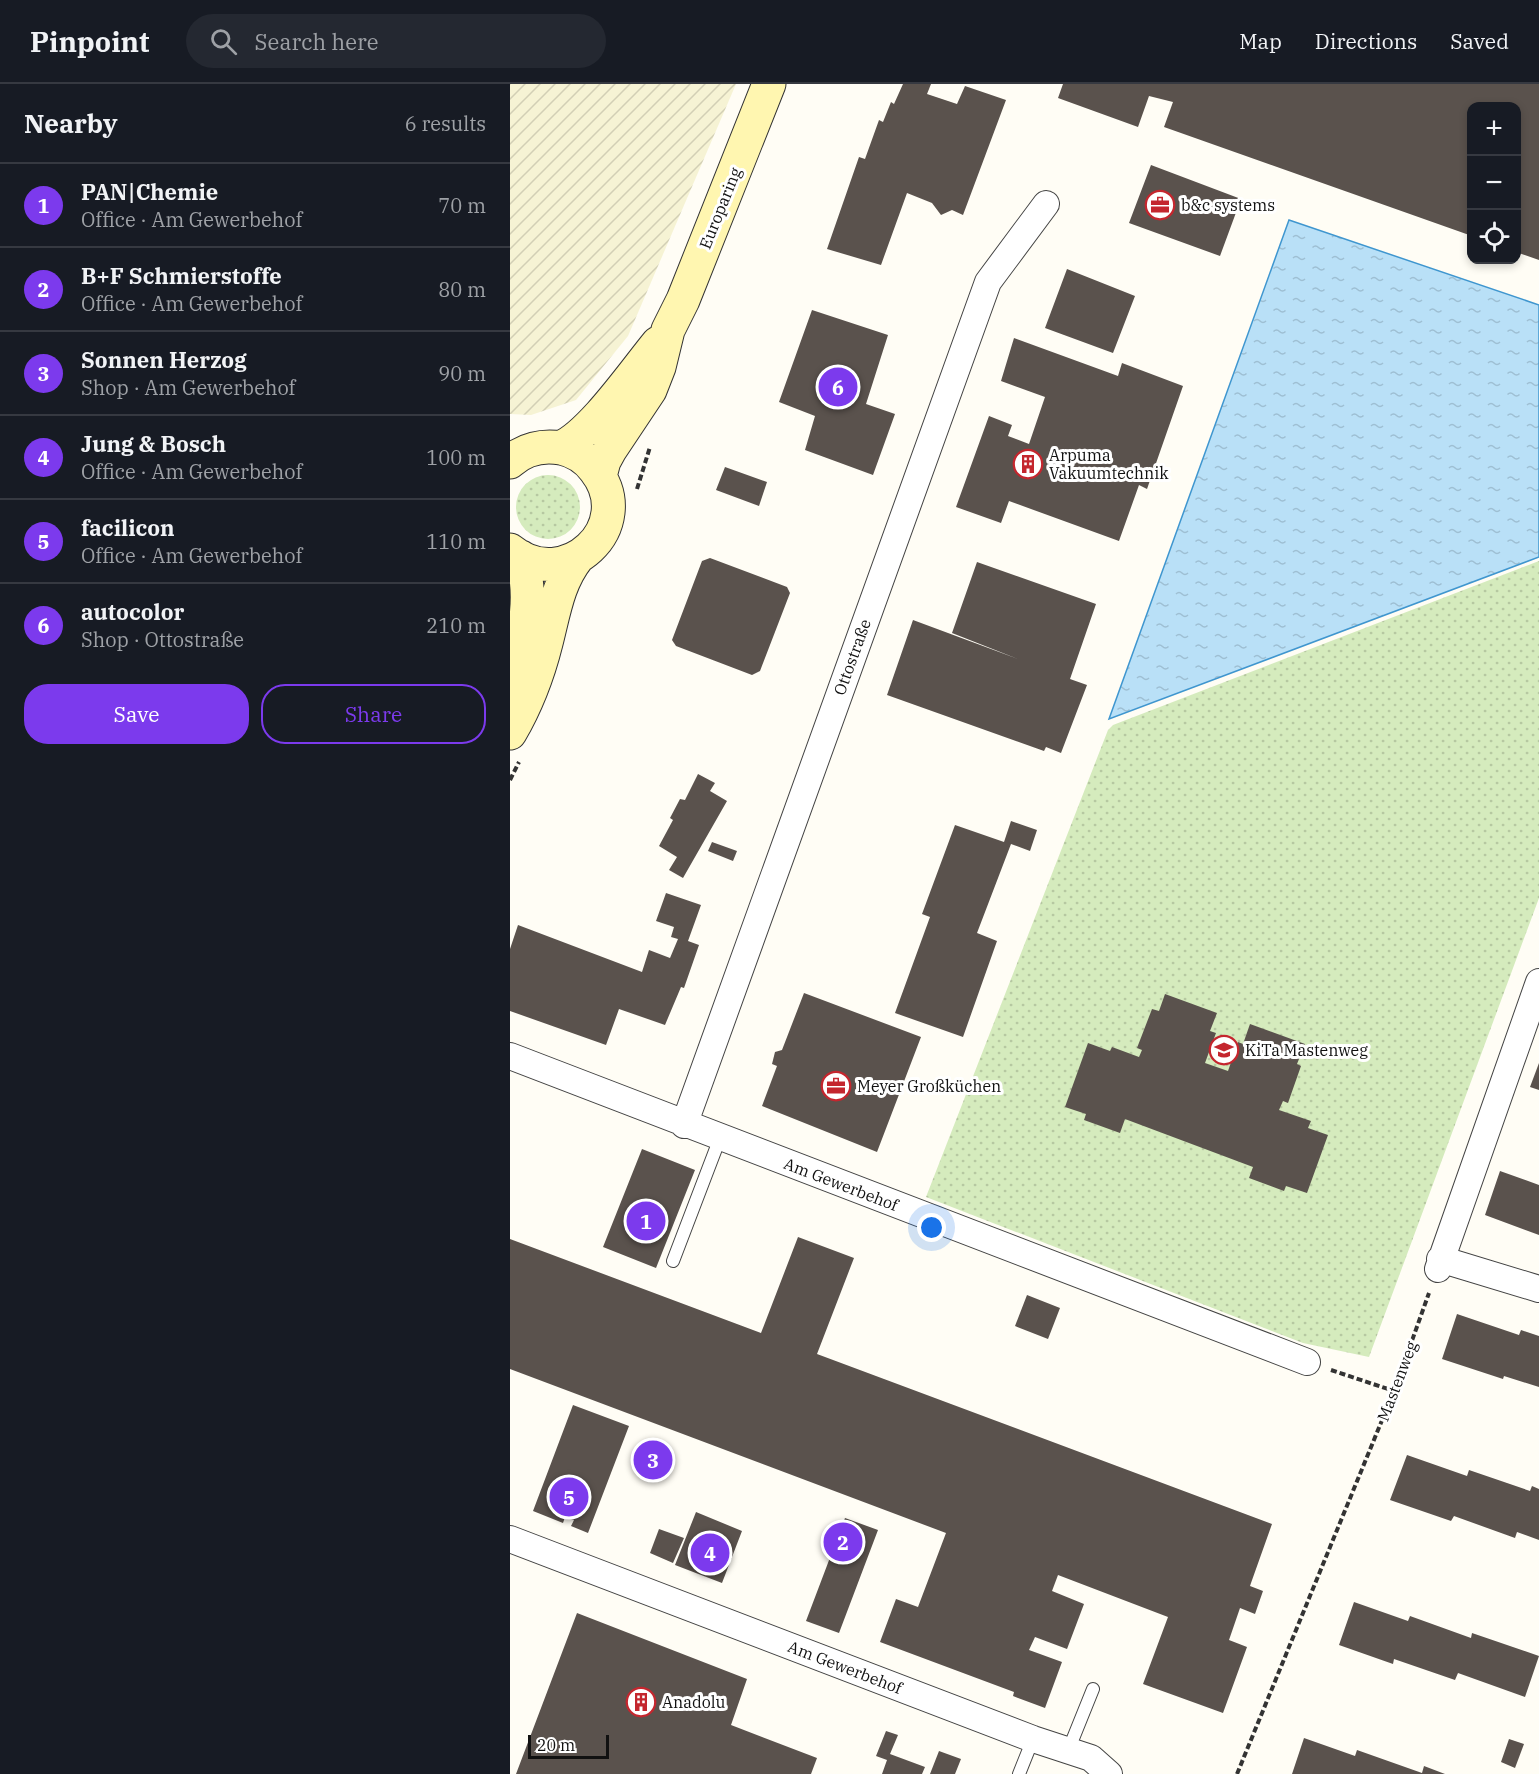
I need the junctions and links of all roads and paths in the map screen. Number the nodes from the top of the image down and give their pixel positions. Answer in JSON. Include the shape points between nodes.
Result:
{"nodes":[{"id":1,"x":769,"y":84,"type":"edge"},
{"id":2,"x":1046,"y":204,"type":"dead end"},
{"id":3,"x":668,"y":330,"type":"junction"},
{"id":4,"x":560,"y":448,"type":"junction"},
{"id":5,"x":511,"y":460,"type":"edge"},
{"id":6,"x":600,"y":476,"type":"junction"},
{"id":7,"x":515,"y":553,"type":"edge"},
{"id":8,"x":578,"y":556,"type":"junction"},
{"id":9,"x":510,"y":687,"type":"edge"},
{"id":10,"x":510,"y":733,"type":"edge"},
{"id":11,"x":1539,"y":982,"type":"edge"},
{"id":12,"x":510,"y":1056,"type":"edge"},
{"id":13,"x":684,"y":1125,"type":"junction"},
{"id":14,"x":720,"y":1138,"type":"junction"},
{"id":15,"x":673,"y":1261,"type":"dead end"},
{"id":16,"x":1439,"y":1264,"type":"junction"},
{"id":17,"x":1539,"y":1289,"type":"edge"},
{"id":18,"x":1307,"y":1362,"type":"joint"},
{"id":19,"x":1394,"y":1391,"type":"junction"},
{"id":20,"x":510,"y":1539,"type":"edge"},
{"id":21,"x":1093,"y":1689,"type":"dead end"},
{"id":22,"x":1032,"y":1739,"type":"junction"},
{"id":23,"x":1068,"y":1751,"type":"junction"},
{"id":24,"x":1019,"y":1774,"type":"edge"},
{"id":25,"x":1109,"y":1774,"type":"edge"},
{"id":26,"x":1237,"y":1774,"type":"edge"}],
"edges":[{"from":1,"to":3,"type":"street","name":"Europaring"},
{"from":2,"to":13,"type":"street","name":"Ottostraße","via":[[988,282]]},
{"from":3,"to":4,"type":"street","name":"Europaring","via":[[591,424]]},
{"from":3,"to":6,"type":"street","name":"Europaring","via":[[650,390],[616,439]]},
{"from":4,"to":5,"type":"street","via":[[532,449]]},
{"from":4,"to":6,"type":"street","via":[[583,458]]},
{"from":6,"to":8,"type":"street","via":[[607,494],[607,518],[596,540]]},
{"from":7,"to":8,"type":"street","via":[[546,564]]},
{"from":7,"to":9,"type":"street","via":[[528,587],[528,611]]},
{"from":8,"to":10,"type":"street","via":[[561,585],[535,682]]},
{"from":11,"to":16,"type":"street"},
{"from":12,"to":13,"type":"street","name":"Am Gewerbehof"},
{"from":13,"to":14,"type":"street","name":"Am Gewerbehof"},
{"from":14,"to":15,"type":"lane"},
{"from":14,"to":18,"type":"street","name":"Am Gewerbehof"},
{"from":16,"to":17,"type":"street"},
{"from":16,"to":19,"type":"path","name":"Mastenweg"},
{"from":18,"to":19,"type":"path"},
{"from":19,"to":26,"type":"path","name":"Mastenweg"},
{"from":20,"to":22,"type":"street","name":"Am Gewerbehof"},
{"from":21,"to":23,"type":"lane"},
{"from":22,"to":23,"type":"street","name":"Am Gewerbehof"},
{"from":22,"to":24,"type":"lane"},
{"from":23,"to":25,"type":"street","name":"Am Gewerbehof","via":[[1091,1758]]}]}
